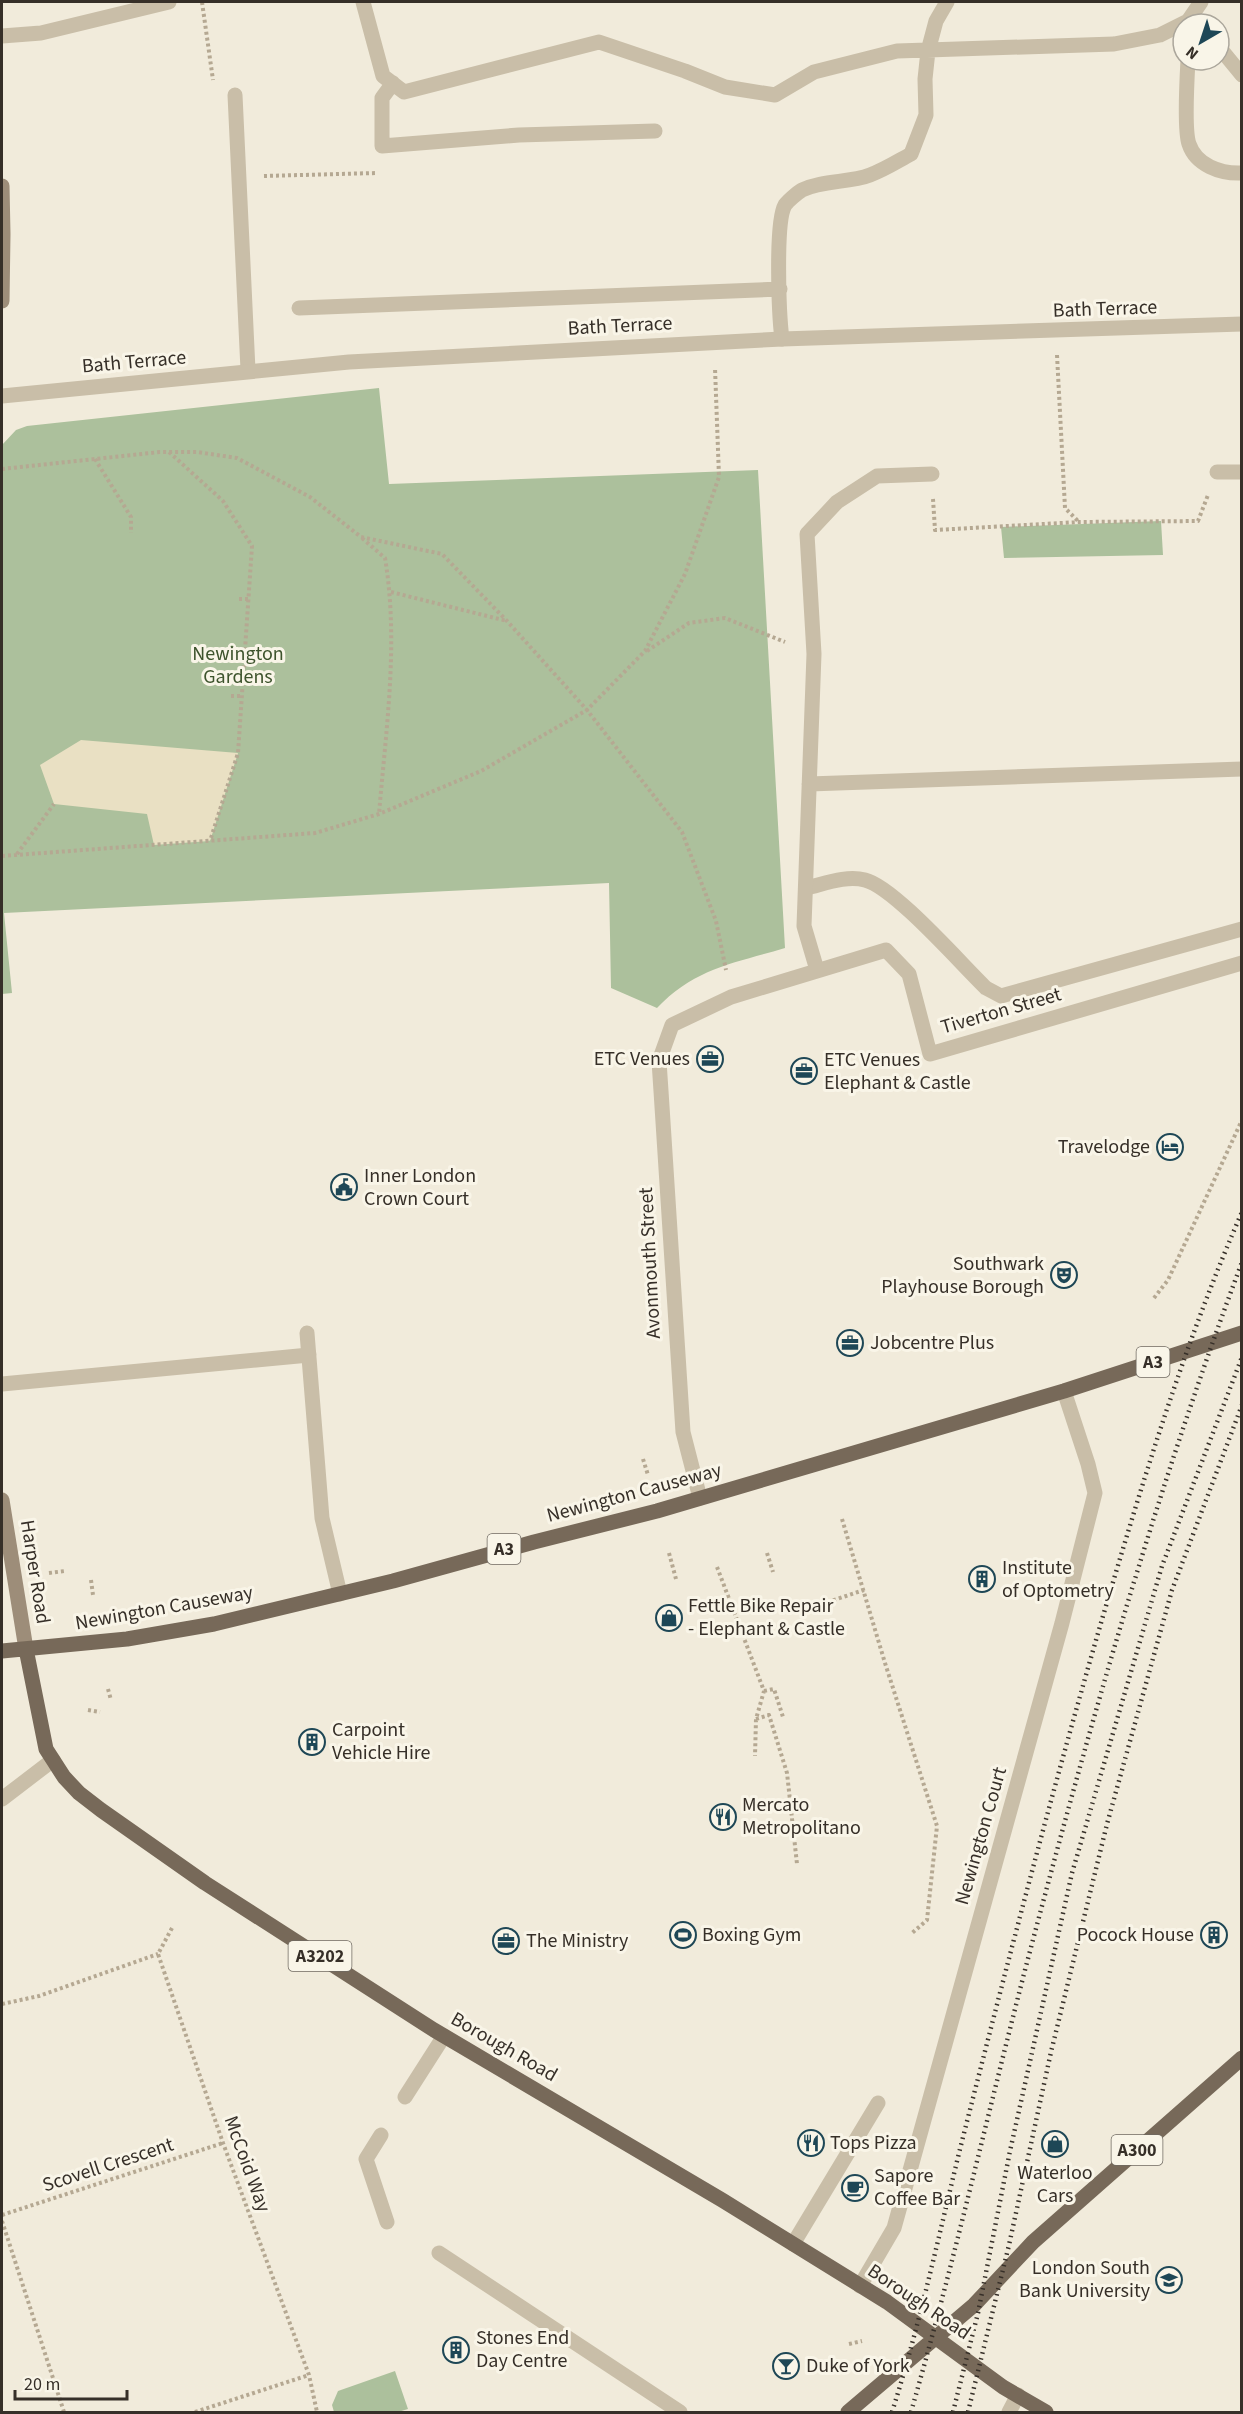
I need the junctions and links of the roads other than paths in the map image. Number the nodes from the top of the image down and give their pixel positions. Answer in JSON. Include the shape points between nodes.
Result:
{"nodes":[{"id":1,"x":169,"y":2,"type":"edge"},
{"id":2,"x":363,"y":2,"type":"edge"},
{"id":3,"x":947,"y":2,"type":"edge"},
{"id":4,"x":1171,"y":30,"type":"edge"},
{"id":5,"x":2,"y":36,"type":"edge"},
{"id":6,"x":928,"y":51,"type":"junction"},
{"id":7,"x":1231,"y":62,"type":"edge"},
{"id":8,"x":1188,"y":72,"type":"edge"},
{"id":9,"x":1242,"y":75,"type":"edge"},
{"id":10,"x":393,"y":83,"type":"junction"},
{"id":11,"x":235,"y":96,"type":"road end"},
{"id":12,"x":655,"y":131,"type":"dead end"},
{"id":13,"x":1242,"y":173,"type":"edge"},
{"id":14,"x":2,"y":186,"type":"edge"},
{"id":15,"x":780,"y":289,"type":"junction"},
{"id":16,"x":2,"y":301,"type":"edge"},
{"id":17,"x":299,"y":308,"type":"dead end"},
{"id":18,"x":1242,"y":324,"type":"edge"},
{"id":19,"x":782,"y":339,"type":"junction"},
{"id":20,"x":248,"y":370,"type":"junction"},
{"id":21,"x":2,"y":396,"type":"edge"},
{"id":22,"x":1217,"y":472,"type":"road end"},
{"id":23,"x":1242,"y":472,"type":"edge"},
{"id":24,"x":932,"y":474,"type":"road end"},
{"id":25,"x":1242,"y":769,"type":"edge"},
{"id":26,"x":809,"y":784,"type":"junction"},
{"id":27,"x":806,"y":888,"type":"junction"},
{"id":28,"x":1242,"y":929,"type":"edge"},
{"id":29,"x":1242,"y":963,"type":"edge"},
{"id":30,"x":817,"y":970,"type":"junction"},
{"id":31,"x":672,"y":1024,"type":"joint"},
{"id":32,"x":308,"y":1332,"type":"dead end"},
{"id":33,"x":1242,"y":1333,"type":"edge"},
{"id":34,"x":309,"y":1355,"type":"junction"},
{"id":35,"x":2,"y":1384,"type":"edge"},
{"id":36,"x":1064,"y":1391,"type":"junction"},
{"id":37,"x":700,"y":1498,"type":"junction"},
{"id":38,"x":2,"y":1500,"type":"edge"},
{"id":39,"x":340,"y":1594,"type":"junction"},
{"id":40,"x":26,"y":1649,"type":"junction"},
{"id":41,"x":2,"y":1651,"type":"edge"},
{"id":42,"x":52,"y":1761,"type":"junction"},
{"id":43,"x":2,"y":1799,"type":"edge"},
{"id":44,"x":444,"y":2036,"type":"junction"},
{"id":45,"x":1242,"y":2058,"type":"edge"},
{"id":46,"x":405,"y":2097,"type":"dead end"},
{"id":47,"x":878,"y":2103,"type":"dead end"},
{"id":48,"x":381,"y":2135,"type":"dead end"},
{"id":49,"x":387,"y":2222,"type":"dead end"},
{"id":50,"x":793,"y":2244,"type":"junction"},
{"id":51,"x":439,"y":2253,"type":"dead end"},
{"id":52,"x":860,"y":2286,"type":"junction"},
{"id":53,"x":935,"y":2337,"type":"junction"},
{"id":54,"x":1018,"y":2395,"type":"junction"},
{"id":55,"x":680,"y":2412,"type":"edge"},
{"id":56,"x":848,"y":2412,"type":"edge"},
{"id":57,"x":1009,"y":2412,"type":"edge"},
{"id":58,"x":1046,"y":2412,"type":"edge"}],
"edges":[{"from":1,"to":5,"type":"street","via":[[41,33]]},
{"from":2,"to":10,"type":"street","via":[[383,76]]},
{"from":3,"to":6,"type":"street","via":[[936,21]]},
{"from":4,"to":6,"type":"street","via":[[1113,44]]},
{"from":6,"to":10,"type":"street","via":[[897,51],[814,72],[775,95],[725,87],[599,42],[405,92]]},
{"from":6,"to":15,"type":"street","via":[[926,115],[911,154],[869,176],[802,190],[785,204],[780,219]]},
{"from":7,"to":9,"type":"street"},
{"from":8,"to":13,"type":"street","via":[[1188,142],[1196,157],[1208,166]]},
{"from":10,"to":12,"type":"street","via":[[382,98],[382,146],[519,135]]},
{"from":11,"to":20,"type":"street"},
{"from":14,"to":16,"type":"main road"},
{"from":15,"to":17,"type":"street"},
{"from":15,"to":19,"type":"street"},
{"from":18,"to":19,"type":"street","name":"Bath Terrace"},
{"from":19,"to":20,"type":"street","name":"Bath Terrace"},
{"from":20,"to":21,"type":"street","name":"Bath Terrace"},
{"from":22,"to":23,"type":"street"},
{"from":24,"to":26,"type":"street","via":[[877,476],[837,502],[807,534],[814,654]]},
{"from":25,"to":26,"type":"street"},
{"from":26,"to":27,"type":"street"},
{"from":27,"to":28,"type":"street","via":[[839,880],[865,880],[891,894],[986,988],[1002,996]]},
{"from":27,"to":30,"type":"street","via":[[804,926]]},
{"from":29,"to":30,"type":"street","name":"Tiverton Street","via":[[930,1054],[909,974],[886,950]]},
{"from":30,"to":31,"type":"street","name":"Tiverton Street","via":[[731,998]]},
{"from":31,"to":37,"type":"street","name":"Avonmouth Street","via":[[659,1061],[683,1432]]},
{"from":32,"to":34,"type":"street"},
{"from":33,"to":36,"type":"main road","name":"Newington Causeway","number":"A3"},
{"from":34,"to":35,"type":"street"},
{"from":34,"to":39,"type":"street","via":[[322,1518]]},
{"from":36,"to":37,"type":"main road","name":"Newington Causeway","number":"A3"},
{"from":36,"to":52,"type":"street","name":"Newington Court","via":[[1095,1493],[894,2228]]},
{"from":37,"to":39,"type":"main road","name":"Newington Causeway","number":"A3"},
{"from":38,"to":40,"type":"main road","name":"Harper Road"},
{"from":39,"to":40,"type":"main road","name":"Newington Causeway","number":"A3","via":[[214,1624],[127,1639]]},
{"from":40,"to":41,"type":"main road","number":"A3"},
{"from":40,"to":42,"type":"main road","name":"Borough Road","number":"A3202","via":[[39,1721]]},
{"from":42,"to":43,"type":"street"},
{"from":42,"to":44,"type":"main road","name":"Borough Road","number":"A3202","via":[[79,1793],[101,1810],[206,1883]]},
{"from":44,"to":46,"type":"street"},
{"from":44,"to":50,"type":"main road","name":"Borough Road","number":"A3202"},
{"from":45,"to":53,"type":"main road","number":"A300","via":[[1033,2242],[974,2305]]},
{"from":47,"to":50,"type":"street"},
{"from":48,"to":49,"type":"street","via":[[366,2159]]},
{"from":50,"to":52,"type":"main road","name":"Borough Road","number":"A3202"},
{"from":51,"to":55,"type":"street"},
{"from":52,"to":53,"type":"main road","name":"Borough Road","number":"A3202"},
{"from":53,"to":54,"type":"main road","name":"Borough Road","number":"A3202"},
{"from":53,"to":56,"type":"main road","number":"A300"},
{"from":54,"to":57,"type":"street"},
{"from":54,"to":58,"type":"main road","name":"Borough Road","number":"A3202"}]}
